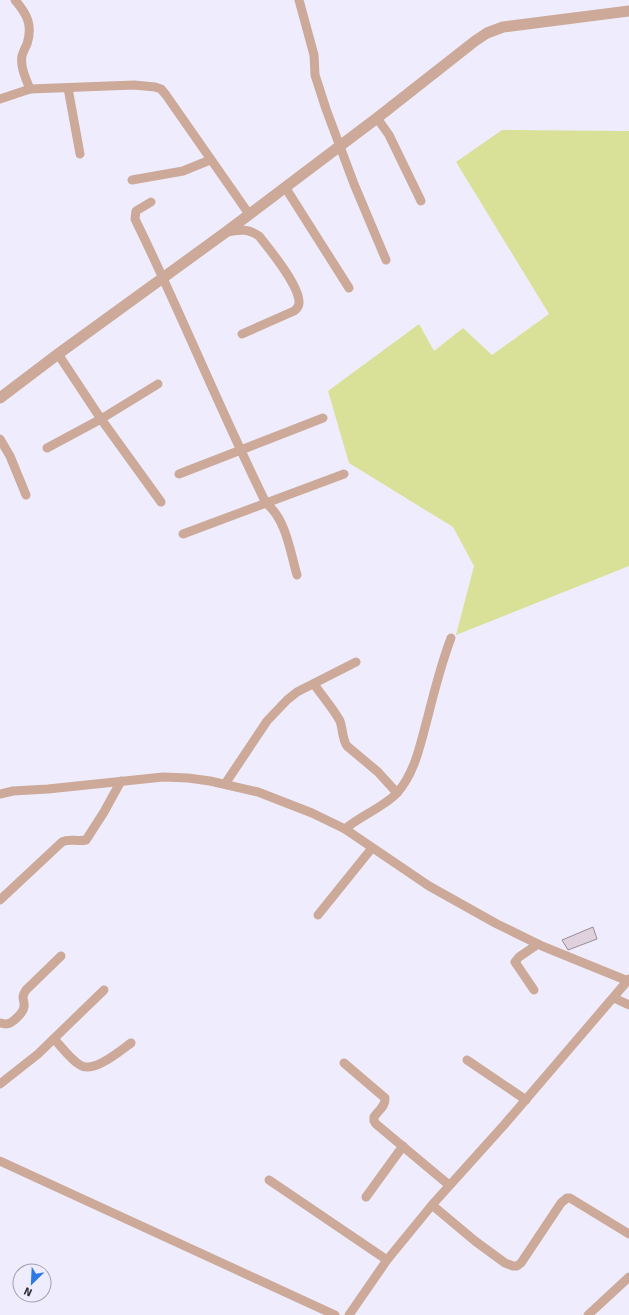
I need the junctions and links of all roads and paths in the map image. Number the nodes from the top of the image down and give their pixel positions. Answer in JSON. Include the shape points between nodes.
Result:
{"nodes":[{"id":1,"x":15,"y":0,"type":"edge"},
{"id":2,"x":299,"y":0,"type":"edge"},
{"id":3,"x":629,"y":11,"type":"edge"},
{"id":4,"x":68,"y":88,"type":"junction"},
{"id":5,"x":30,"y":89,"type":"junction"},
{"id":6,"x":0,"y":98,"type":"edge"},
{"id":7,"x":377,"y":118,"type":"junction"},
{"id":8,"x":340,"y":145,"type":"junction"},
{"id":9,"x":80,"y":154,"type":"dead end"},
{"id":10,"x":210,"y":160,"type":"junction"},
{"id":11,"x":132,"y":180,"type":"dead end"},
{"id":12,"x":285,"y":187,"type":"junction"},
{"id":13,"x":421,"y":201,"type":"dead end"},
{"id":14,"x":151,"y":202,"type":"dead end"},
{"id":15,"x":249,"y":214,"type":"junction"},
{"id":16,"x":226,"y":232,"type":"junction"},
{"id":17,"x":386,"y":260,"type":"dead end"},
{"id":18,"x":164,"y":278,"type":"junction"},
{"id":19,"x":349,"y":288,"type":"dead end"},
{"id":20,"x":242,"y":334,"type":"dead end"},
{"id":21,"x":58,"y":354,"type":"junction"},
{"id":22,"x":158,"y":384,"type":"dead end"},
{"id":23,"x":1,"y":396,"type":"edge"},
{"id":24,"x":101,"y":418,"type":"junction"},
{"id":25,"x":323,"y":418,"type":"dead end"},
{"id":26,"x":0,"y":439,"type":"edge"},
{"id":27,"x":47,"y":448,"type":"dead end"},
{"id":28,"x":240,"y":450,"type":"junction"},
{"id":29,"x":179,"y":474,"type":"dead end"},
{"id":30,"x":344,"y":474,"type":"dead end"},
{"id":31,"x":26,"y":495,"type":"dead end"},
{"id":32,"x":161,"y":502,"type":"dead end"},
{"id":33,"x":266,"y":503,"type":"junction"},
{"id":34,"x":183,"y":534,"type":"dead end"},
{"id":35,"x":297,"y":575,"type":"dead end"},
{"id":36,"x":451,"y":638,"type":"dead end"},
{"id":37,"x":356,"y":662,"type":"dead end"},
{"id":38,"x":314,"y":684,"type":"junction"},
{"id":39,"x":121,"y":781,"type":"junction"},
{"id":40,"x":225,"y":784,"type":"junction"},
{"id":41,"x":397,"y":793,"type":"junction"},
{"id":42,"x":0,"y":794,"type":"edge"},
{"id":43,"x":345,"y":829,"type":"junction"},
{"id":44,"x":372,"y":848,"type":"junction"},
{"id":45,"x":0,"y":900,"type":"edge"},
{"id":46,"x":318,"y":915,"type":"dead end"},
{"id":47,"x":538,"y":944,"type":"junction"},
{"id":48,"x":61,"y":956,"type":"dead end"},
{"id":49,"x":628,"y":980,"type":"edge"},
{"id":50,"x":104,"y":990,"type":"dead end"},
{"id":51,"x":534,"y":990,"type":"dead end"},
{"id":52,"x":614,"y":998,"type":"junction"},
{"id":53,"x":629,"y":1006,"type":"edge"},
{"id":54,"x":0,"y":1023,"type":"edge"},
{"id":55,"x":54,"y":1039,"type":"junction"},
{"id":56,"x":131,"y":1043,"type":"dead end"},
{"id":57,"x":467,"y":1060,"type":"dead end"},
{"id":58,"x":344,"y":1063,"type":"dead end"},
{"id":59,"x":0,"y":1084,"type":"edge"},
{"id":60,"x":526,"y":1100,"type":"junction"},
{"id":61,"x":403,"y":1146,"type":"junction"},
{"id":62,"x":0,"y":1161,"type":"edge"},
{"id":63,"x":269,"y":1180,"type":"dead end"},
{"id":64,"x":449,"y":1185,"type":"junction"},
{"id":65,"x":366,"y":1197,"type":"dead end"},
{"id":66,"x":432,"y":1205,"type":"junction"},
{"id":67,"x":629,"y":1234,"type":"edge"},
{"id":68,"x":387,"y":1260,"type":"junction"},
{"id":69,"x":629,"y":1277,"type":"edge"},
{"id":70,"x":335,"y":1315,"type":"edge"},
{"id":71,"x":349,"y":1315,"type":"edge"},
{"id":72,"x":588,"y":1315,"type":"edge"}],
"edges":[{"from":1,"to":5,"type":"street","via":[[26,13],[29,25],[22,68]]},
{"from":2,"to":8,"type":"street","via":[[314,55],[315,75]]},
{"from":3,"to":7,"type":"street","via":[[503,27],[493,31],[475,41]]},
{"from":4,"to":5,"type":"street"},
{"from":4,"to":9,"type":"street"},
{"from":4,"to":10,"type":"street","via":[[134,85],[161,89]]},
{"from":5,"to":6,"type":"street"},
{"from":7,"to":8,"type":"street"},
{"from":7,"to":13,"type":"street","via":[[389,135]]},
{"from":8,"to":12,"type":"street"},
{"from":8,"to":17,"type":"street"},
{"from":10,"to":11,"type":"street","via":[[183,171]]},
{"from":10,"to":15,"type":"street"},
{"from":12,"to":15,"type":"street"},
{"from":12,"to":19,"type":"street"},
{"from":14,"to":18,"type":"street","via":[[136,211],[135,219]]},
{"from":15,"to":16,"type":"street"},
{"from":16,"to":18,"type":"street"},
{"from":16,"to":20,"type":"street","via":[[242,229],[259,236],[293,284],[299,301],[298,308],[294,311]]},
{"from":18,"to":21,"type":"street"},
{"from":18,"to":28,"type":"street"},
{"from":21,"to":23,"type":"street"},
{"from":21,"to":24,"type":"street"},
{"from":22,"to":24,"type":"street"},
{"from":24,"to":27,"type":"street"},
{"from":24,"to":32,"type":"street"},
{"from":25,"to":28,"type":"street"},
{"from":26,"to":31,"type":"street"},
{"from":28,"to":29,"type":"street"},
{"from":28,"to":33,"type":"street"},
{"from":30,"to":33,"type":"street"},
{"from":33,"to":34,"type":"street"},
{"from":33,"to":35,"type":"street","via":[[283,528]]},
{"from":36,"to":41,"type":"street","via":[[414,763],[409,777]]},
{"from":37,"to":38,"type":"street"},
{"from":38,"to":40,"type":"street","via":[[297,692],[267,721]]},
{"from":38,"to":41,"type":"street","via":[[338,718],[347,746],[378,772]]},
{"from":39,"to":40,"type":"street","via":[[163,777]]},
{"from":39,"to":42,"type":"street"},
{"from":39,"to":45,"type":"street","via":[[86,840],[62,842]]},
{"from":40,"to":43,"type":"street","via":[[258,792]]},
{"from":41,"to":43,"type":"street"},
{"from":43,"to":44,"type":"street"},
{"from":44,"to":46,"type":"street"},
{"from":44,"to":47,"type":"street","via":[[479,915]]},
{"from":47,"to":49,"type":"street"},
{"from":47,"to":51,"type":"street","via":[[515,962]]},
{"from":48,"to":54,"type":"street","via":[[22,995],[24,1009],[21,1013],[9,1024]]},
{"from":49,"to":52,"type":"street"},
{"from":50,"to":55,"type":"street"},
{"from":52,"to":53,"type":"street"},
{"from":52,"to":60,"type":"street"},
{"from":55,"to":56,"type":"street","via":[[75,1062],[86,1068],[98,1065]]},
{"from":55,"to":59,"type":"street"},
{"from":57,"to":60,"type":"street"},
{"from":58,"to":61,"type":"street","via":[[385,1098],[386,1102],[376,1113],[374,1121]]},
{"from":60,"to":64,"type":"street"},
{"from":61,"to":64,"type":"street"},
{"from":61,"to":65,"type":"street"},
{"from":62,"to":70,"type":"street"},
{"from":63,"to":68,"type":"street"},
{"from":64,"to":66,"type":"street"},
{"from":66,"to":67,"type":"street","via":[[474,1241],[513,1266],[521,1263],[561,1203],[567,1198]]},
{"from":66,"to":68,"type":"street"},
{"from":68,"to":71,"type":"street"},
{"from":69,"to":72,"type":"street"}]}
